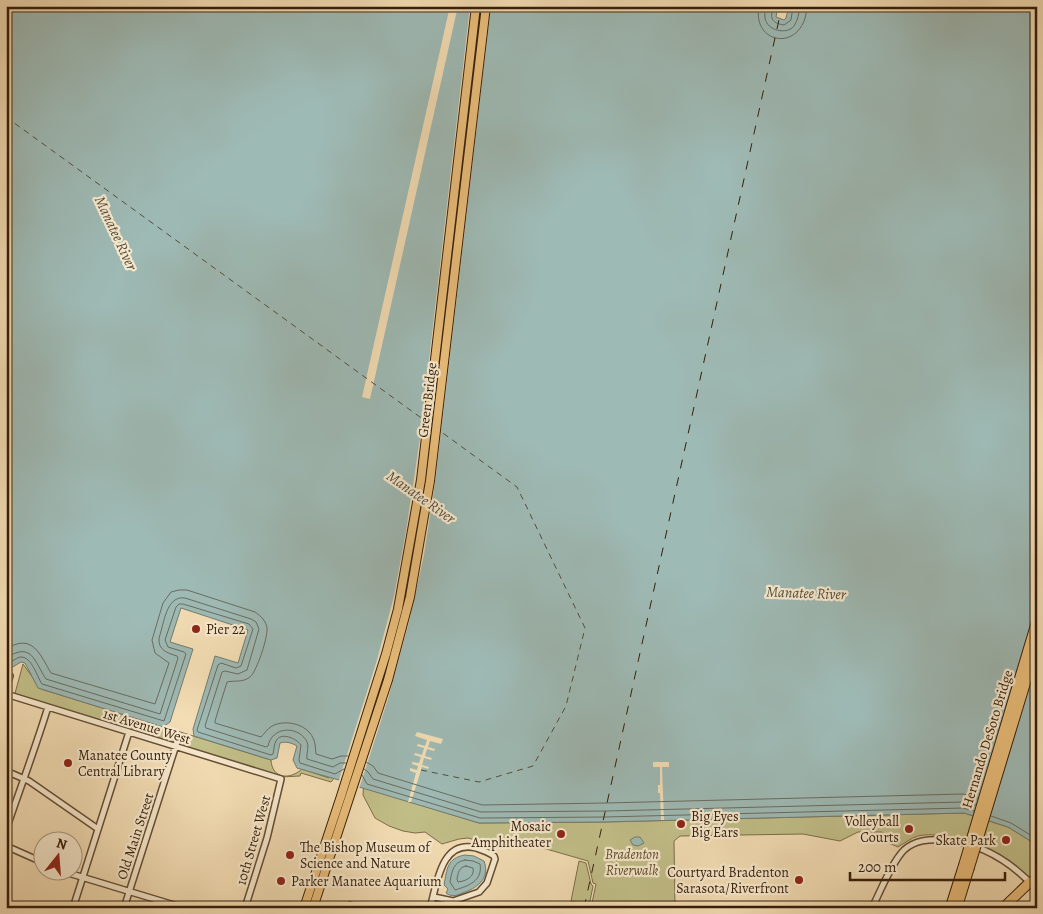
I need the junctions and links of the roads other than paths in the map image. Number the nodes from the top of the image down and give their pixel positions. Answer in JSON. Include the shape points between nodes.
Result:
{"nodes":[{"id":1,"x":476,"y":6,"type":"edge"},
{"id":2,"x":486,"y":6,"type":"edge"},
{"id":3,"x":1037,"y":620,"type":"edge"},
{"id":4,"x":1037,"y":645,"type":"edge"},
{"id":5,"x":10,"y":676,"type":"dead end"},
{"id":6,"x":6,"y":688,"type":"edge"},
{"id":7,"x":6,"y":694,"type":"edge"},
{"id":8,"x":48,"y":708,"type":"junction"},
{"id":9,"x":129,"y":732,"type":"junction"},
{"id":10,"x":176,"y":744,"type":"junction"},
{"id":11,"x":6,"y":771,"type":"edge"},
{"id":12,"x":23,"y":778,"type":"junction"},
{"id":13,"x":281,"y":779,"type":"joint"},
{"id":14,"x":98,"y":829,"type":"junction"},
{"id":15,"x":6,"y":830,"type":"edge"},
{"id":16,"x":6,"y":846,"type":"edge"},
{"id":17,"x":32,"y":858,"type":"edge"},
{"id":18,"x":966,"y":868,"type":"junction"},
{"id":19,"x":83,"y":878,"type":"junction"},
{"id":20,"x":1030,"y":882,"type":"junction"},
{"id":21,"x":310,"y":889,"type":"junction"},
{"id":22,"x":1037,"y":890,"type":"edge"},
{"id":23,"x":129,"y":892,"type":"junction"},
{"id":24,"x":319,"y":892,"type":"junction"},
{"id":25,"x":434,"y":897,"type":"junction"},
{"id":26,"x":350,"y":905,"type":"dead end"},
{"id":27,"x":73,"y":908,"type":"edge"},
{"id":28,"x":124,"y":908,"type":"edge"},
{"id":29,"x":184,"y":908,"type":"edge"},
{"id":30,"x":245,"y":908,"type":"edge"},
{"id":31,"x":304,"y":908,"type":"edge"},
{"id":32,"x":313,"y":908,"type":"edge"},
{"id":33,"x":357,"y":908,"type":"edge"},
{"id":34,"x":430,"y":908,"type":"edge"},
{"id":35,"x":872,"y":908,"type":"edge"},
{"id":36,"x":950,"y":908,"type":"edge"},
{"id":37,"x":957,"y":908,"type":"edge"},
{"id":38,"x":1003,"y":908,"type":"edge"}],
"edges":[{"from":1,"to":21,"type":"main road","name":"Green Bridge","via":[[414,526],[398,609],[379,680]]},
{"from":2,"to":24,"type":"main road","name":"Green Bridge","via":[[430,481],[410,597],[388,680]]},
{"from":3,"to":18,"type":"highway","name":"Hernando DeSoto Bridge","bridge":true},
{"from":4,"to":18,"type":"highway","name":"Hernando DeSoto Bridge","bridge":true},
{"from":5,"to":6,"type":"street"},
{"from":7,"to":8,"type":"street","name":"1st Avenue West"},
{"from":8,"to":9,"type":"street","name":"1st Avenue West"},
{"from":8,"to":12,"type":"street"},
{"from":9,"to":10,"type":"street","name":"1st Avenue West"},
{"from":9,"to":14,"type":"street"},
{"from":10,"to":13,"type":"street","name":"1st Avenue West"},
{"from":10,"to":23,"type":"street","name":"Old Main Street"},
{"from":11,"to":12,"type":"street"},
{"from":12,"to":14,"type":"street"},
{"from":12,"to":15,"type":"street"},
{"from":13,"to":30,"type":"street","name":"10th Street West"},
{"from":14,"to":19,"type":"street"},
{"from":16,"to":17,"type":"street"},
{"from":18,"to":36,"type":"highway"},
{"from":18,"to":37,"type":"highway"},
{"from":19,"to":23,"type":"street"},
{"from":19,"to":27,"type":"street"},
{"from":20,"to":22,"type":"street"},
{"from":20,"to":35,"type":"street","via":[[1013,867],[975,846],[928,839],[914,843],[903,852]]},
{"from":20,"to":38,"type":"highway"},
{"from":21,"to":24,"type":"main road"},
{"from":21,"to":31,"type":"main road","name":"Green Bridge"},
{"from":23,"to":28,"type":"street","name":"Old Main Street"},
{"from":23,"to":29,"type":"street"},
{"from":24,"to":32,"type":"main road","name":"Green Bridge"},
{"from":25,"to":25,"type":"street","via":[[445,860],[454,850],[470,847],[494,857],[488,883],[479,892],[453,901]]},
{"from":25,"to":34,"type":"street"},
{"from":26,"to":33,"type":"street"}]}
